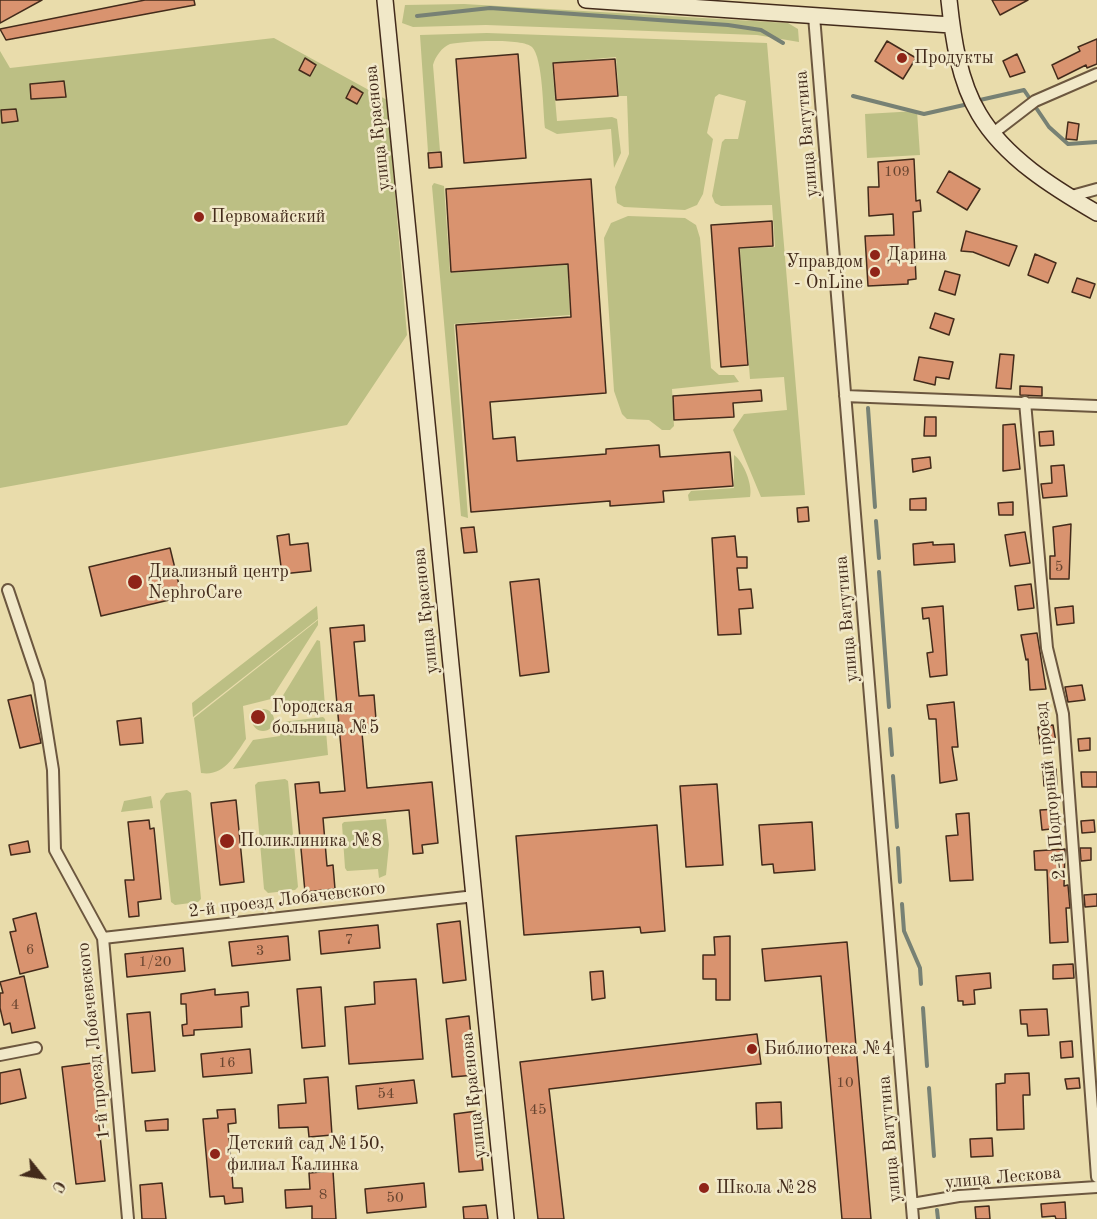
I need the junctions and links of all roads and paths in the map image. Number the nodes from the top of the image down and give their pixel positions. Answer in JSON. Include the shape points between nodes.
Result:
{"nodes":[{"id":1,"x":385,"y":0,"type":"edge"},
{"id":2,"x":586,"y":0,"type":"edge"},
{"id":3,"x":949,"y":0,"type":"edge"},
{"id":4,"x":814,"y":16,"type":"junction"},
{"id":5,"x":951,"y":25,"type":"junction"},
{"id":6,"x":1097,"y":74,"type":"edge"},
{"id":7,"x":992,"y":134,"type":"junction"},
{"id":8,"x":1097,"y":189,"type":"edge"},
{"id":9,"x":1068,"y":197,"type":"junction"},
{"id":10,"x":1097,"y":213,"type":"edge"},
{"id":11,"x":845,"y":396,"type":"junction"},
{"id":12,"x":1025,"y":402,"type":"junction"},
{"id":13,"x":1097,"y":406,"type":"edge"},
{"id":14,"x":8,"y":590,"type":"dead end"},
{"id":15,"x":475,"y":896,"type":"junction"},
{"id":16,"x":103,"y":938,"type":"junction"},
{"id":17,"x":36,"y":1048,"type":"dead end"},
{"id":18,"x":0,"y":1055,"type":"edge"},
{"id":19,"x":1097,"y":1178,"type":"edge"},
{"id":20,"x":1097,"y":1187,"type":"edge"},
{"id":21,"x":912,"y":1204,"type":"junction"},
{"id":22,"x":128,"y":1219,"type":"edge"},
{"id":23,"x":506,"y":1219,"type":"edge"},
{"id":24,"x":913,"y":1219,"type":"edge"}],
"edges":[{"from":1,"to":15,"type":"street","name":"улица Краснова"},
{"from":2,"to":4,"type":"street"},
{"from":3,"to":5,"type":"street"},
{"from":4,"to":5,"type":"street"},
{"from":4,"to":11,"type":"street","name":"улица Ватутина"},
{"from":5,"to":7,"type":"street","via":[[957,58],[978,113]]},
{"from":6,"to":7,"type":"street","via":[[1035,101]]},
{"from":7,"to":9,"type":"street","via":[[1035,174]]},
{"from":8,"to":9,"type":"street"},
{"from":9,"to":10,"type":"street"},
{"from":11,"to":12,"type":"street"},
{"from":11,"to":21,"type":"street","name":"улица Ватутина"},
{"from":12,"to":13,"type":"street"},
{"from":12,"to":19,"type":"street","name":"2-й Подгорный проезд","via":[[1047,648],[1063,714]]},
{"from":14,"to":16,"type":"street","name":"1-й проезд Лобачевского","via":[[39,682],[53,770],[55,850]]},
{"from":15,"to":16,"type":"street","name":"2-й проезд Лобачевского"},
{"from":15,"to":23,"type":"street","name":"улица Краснова"},
{"from":16,"to":22,"type":"street","name":"1-й проезд Лобачевского"},
{"from":17,"to":18,"type":"street"},
{"from":20,"to":21,"type":"street","name":"улица Лескова","via":[[959,1196]]},
{"from":21,"to":24,"type":"street","name":"улица Ватутина"}]}
